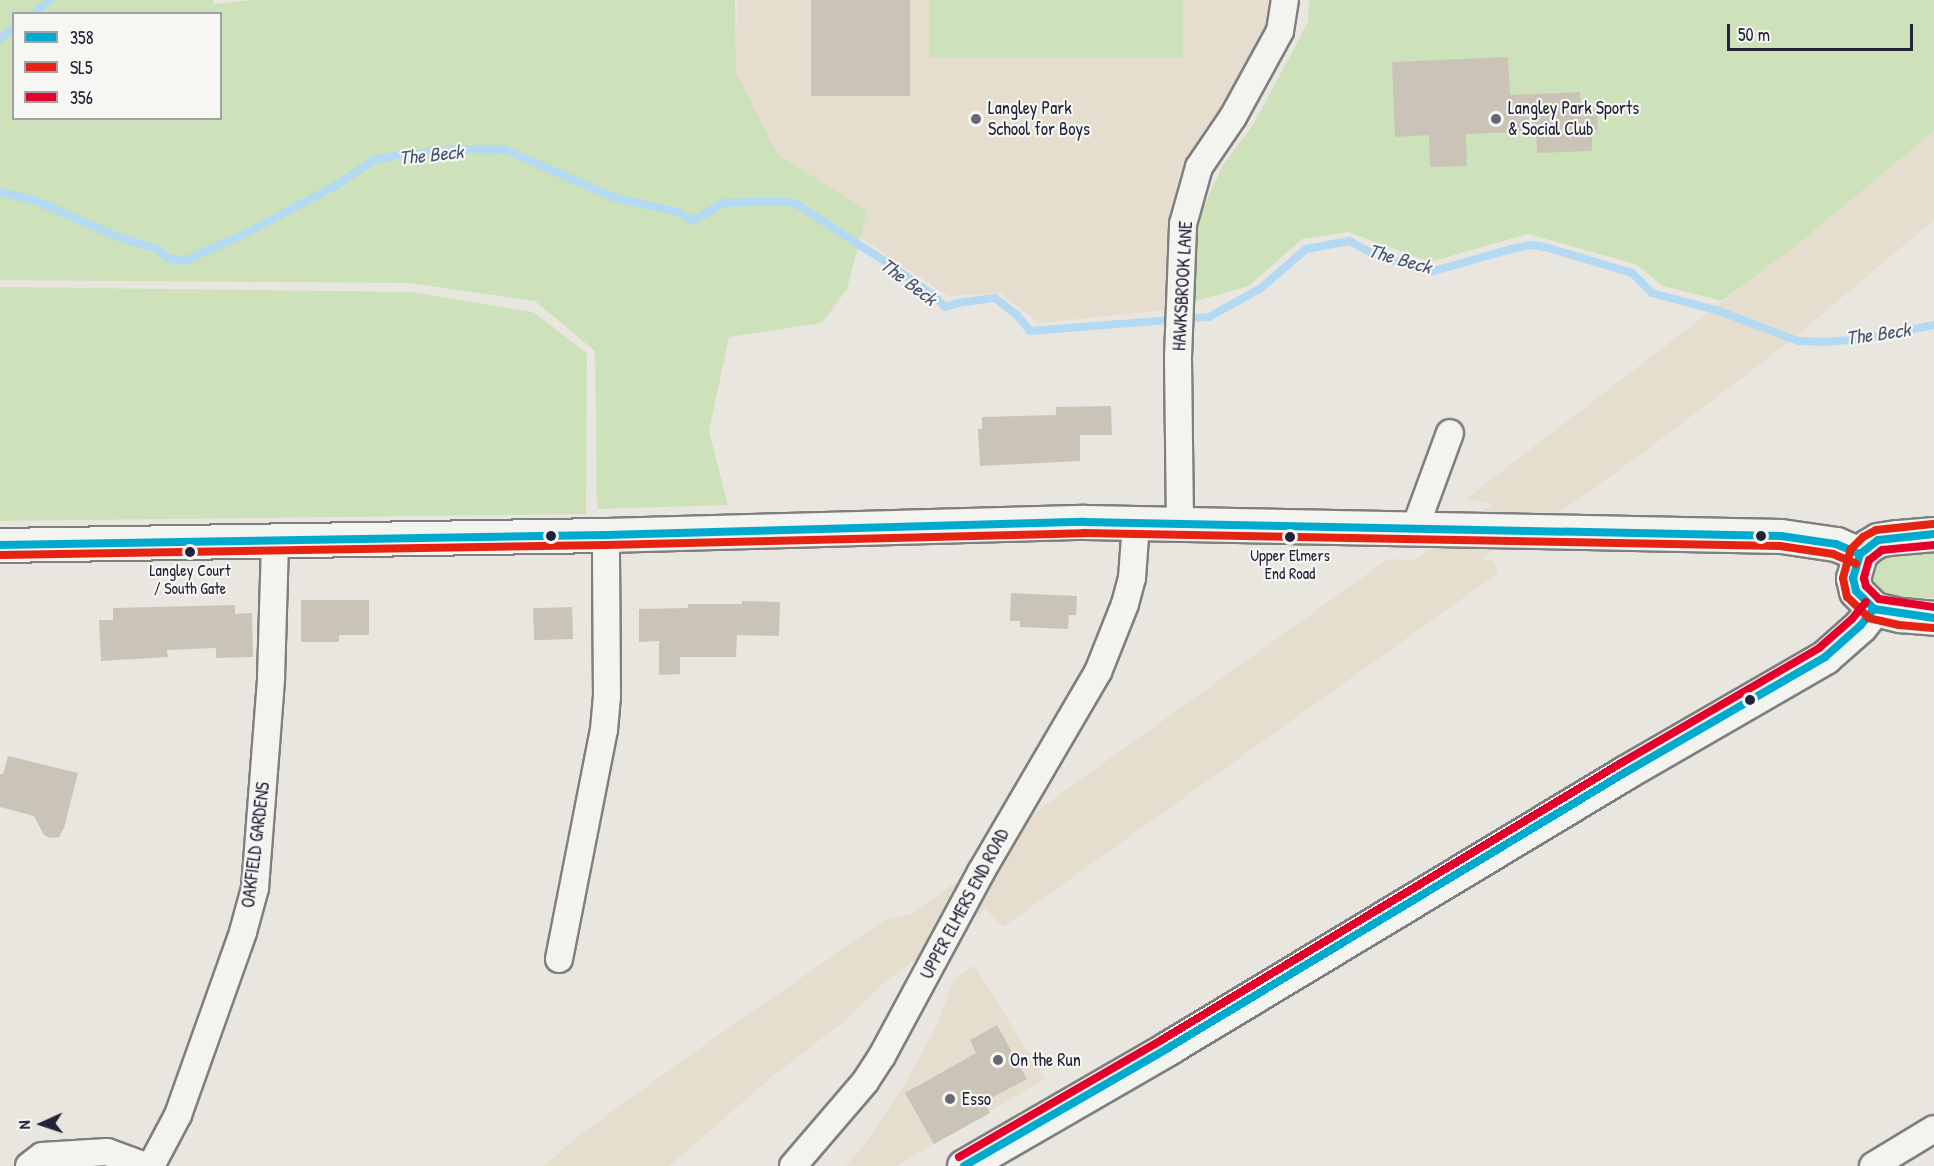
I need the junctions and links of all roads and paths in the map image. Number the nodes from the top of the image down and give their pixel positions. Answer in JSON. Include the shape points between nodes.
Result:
{"nodes":[{"id":1,"x":1285,"y":0,"type":"edge"},
{"id":2,"x":1450,"y":433,"type":"dead end"},
{"id":3,"x":1136,"y":523,"type":"junction"},
{"id":4,"x":1180,"y":524,"type":"junction"},
{"id":5,"x":1415,"y":528,"type":"junction"},
{"id":6,"x":1934,"y":534,"type":"edge"},
{"id":7,"x":606,"y":535,"type":"junction"},
{"id":8,"x":275,"y":541,"type":"junction"},
{"id":9,"x":0,"y":546,"type":"edge"},
{"id":10,"x":1860,"y":554,"type":"junction"},
{"id":11,"x":1874,"y":609,"type":"junction"},
{"id":12,"x":1934,"y":618,"type":"edge"},
{"id":13,"x":559,"y":960,"type":"dead end"},
{"id":14,"x":1934,"y":1129,"type":"edge"},
{"id":15,"x":29,"y":1166,"type":"edge"},
{"id":16,"x":145,"y":1166,"type":"edge"},
{"id":17,"x":151,"y":1166,"type":"edge"},
{"id":18,"x":793,"y":1166,"type":"edge"},
{"id":19,"x":964,"y":1166,"type":"edge"},
{"id":20,"x":1873,"y":1166,"type":"edge"}],
"edges":[{"from":1,"to":4,"type":"street","name":"HAWKSBROOK LANE","via":[[1280,31],[1233,117],[1199,167],[1183,224],[1178,357]]},
{"from":2,"to":5,"type":"street"},
{"from":3,"to":4,"type":"main road"},
{"from":3,"to":7,"type":"main road"},
{"from":3,"to":18,"type":"street","name":"UPPER ELMERS END ROAD","via":[[1132,578],[1098,672],[981,872],[869,1076]]},
{"from":4,"to":5,"type":"main road"},
{"from":5,"to":10,"type":"main road","via":[[1781,536],[1836,544]]},
{"from":6,"to":10,"type":"main road","via":[[1878,540]]},
{"from":7,"to":8,"type":"main road"},
{"from":7,"to":13,"type":"street","via":[[604,730]]},
{"from":8,"to":9,"type":"main road"},
{"from":8,"to":17,"type":"street","name":"OAKFIELD GARDENS","via":[[271,678],[255,888],[182,1104]]},
{"from":10,"to":11,"type":"main road","via":[[1854,568],[1856,591]]},
{"from":11,"to":12,"type":"main road"},
{"from":11,"to":19,"type":"main road","via":[[1825,657]]},
{"from":14,"to":20,"type":"street"},
{"from":15,"to":16,"type":"street","via":[[42,1156],[107,1152]]}]}
